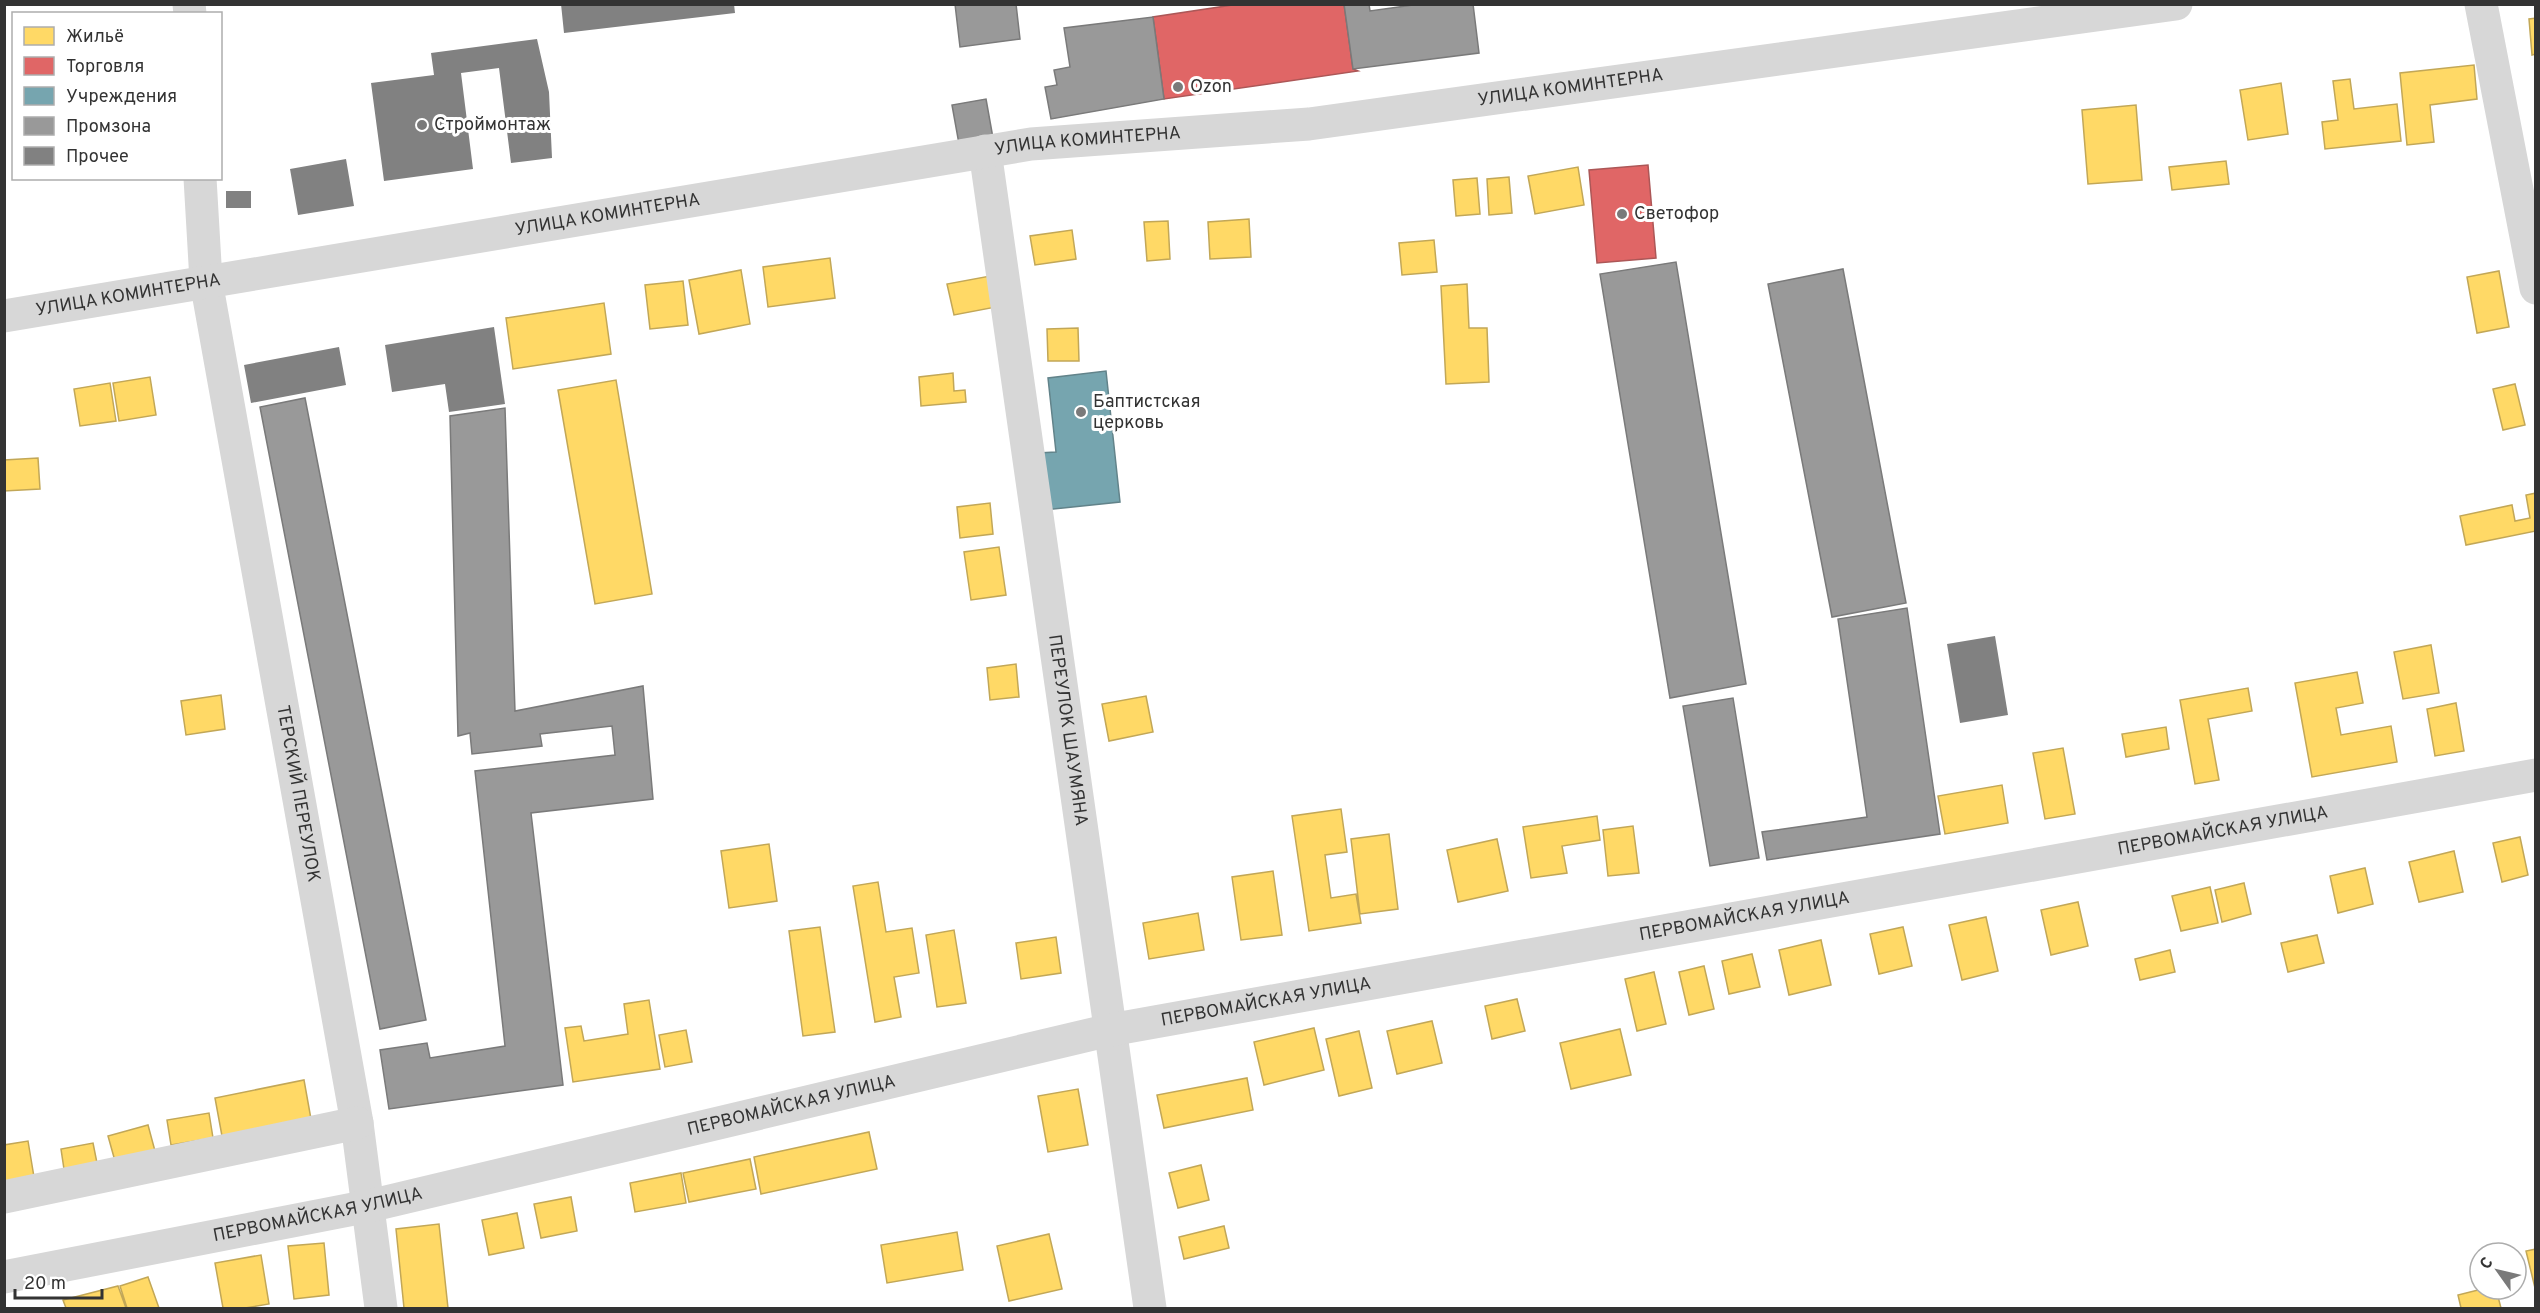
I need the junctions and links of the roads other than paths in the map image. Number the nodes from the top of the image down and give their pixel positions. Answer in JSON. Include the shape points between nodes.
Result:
{"nodes":[{"id":1,"x":2176,"y":4,"type":"edge"},
{"id":2,"x":2481,"y":4,"type":"edge"},
{"id":3,"x":986,"y":151,"type":"junction"},
{"id":4,"x":200,"y":180,"type":"edge"},
{"id":5,"x":206,"y":281,"type":"junction"},
{"id":6,"x":2535,"y":288,"type":"edge"},
{"id":7,"x":4,"y":316,"type":"edge"},
{"id":8,"x":2535,"y":775,"type":"edge"},
{"id":9,"x":1110,"y":1030,"type":"junction"},
{"id":10,"x":357,"y":1123,"type":"junction"},
{"id":11,"x":4,"y":1197,"type":"edge"},
{"id":12,"x":369,"y":1206,"type":"junction"},
{"id":13,"x":4,"y":1277,"type":"edge"},
{"id":14,"x":381,"y":1308,"type":"edge"},
{"id":15,"x":1150,"y":1308,"type":"edge"}],
"edges":[{"from":1,"to":3,"type":"street","name":"УЛИЦА КОМИНТЕРНА","via":[[1309,124],[1031,144]]},
{"from":2,"to":6,"type":"street"},
{"from":3,"to":5,"type":"street","name":"УЛИЦА КОМИНТЕРНА"},
{"from":3,"to":9,"type":"street","name":"ПЕРЕУЛОК ШАУМЯНА"},
{"from":4,"to":5,"type":"street","name":"ТЕРСКИЙ ПЕРЕУЛОК"},
{"from":5,"to":7,"type":"street","name":"УЛИЦА КОМИНТЕРНА"},
{"from":5,"to":10,"type":"street","name":"ТЕРСКИЙ ПЕРЕУЛОК"},
{"from":8,"to":9,"type":"street","name":"ПЕРВОМАЙСКАЯ УЛИЦА"},
{"from":9,"to":12,"type":"street","name":"ПЕРВОМАЙСКАЯ УЛИЦА"},
{"from":9,"to":15,"type":"street","name":"ПЕРЕУЛОК ШАУМЯНА"},
{"from":10,"to":11,"type":"street"},
{"from":10,"to":12,"type":"street","name":"ТЕРСКИЙ ПЕРЕУЛОК"},
{"from":12,"to":13,"type":"street","name":"ПЕРВОМАЙСКАЯ УЛИЦА"},
{"from":12,"to":14,"type":"street","name":"ТЕРСКИЙ ПЕРЕУЛОК"}]}
